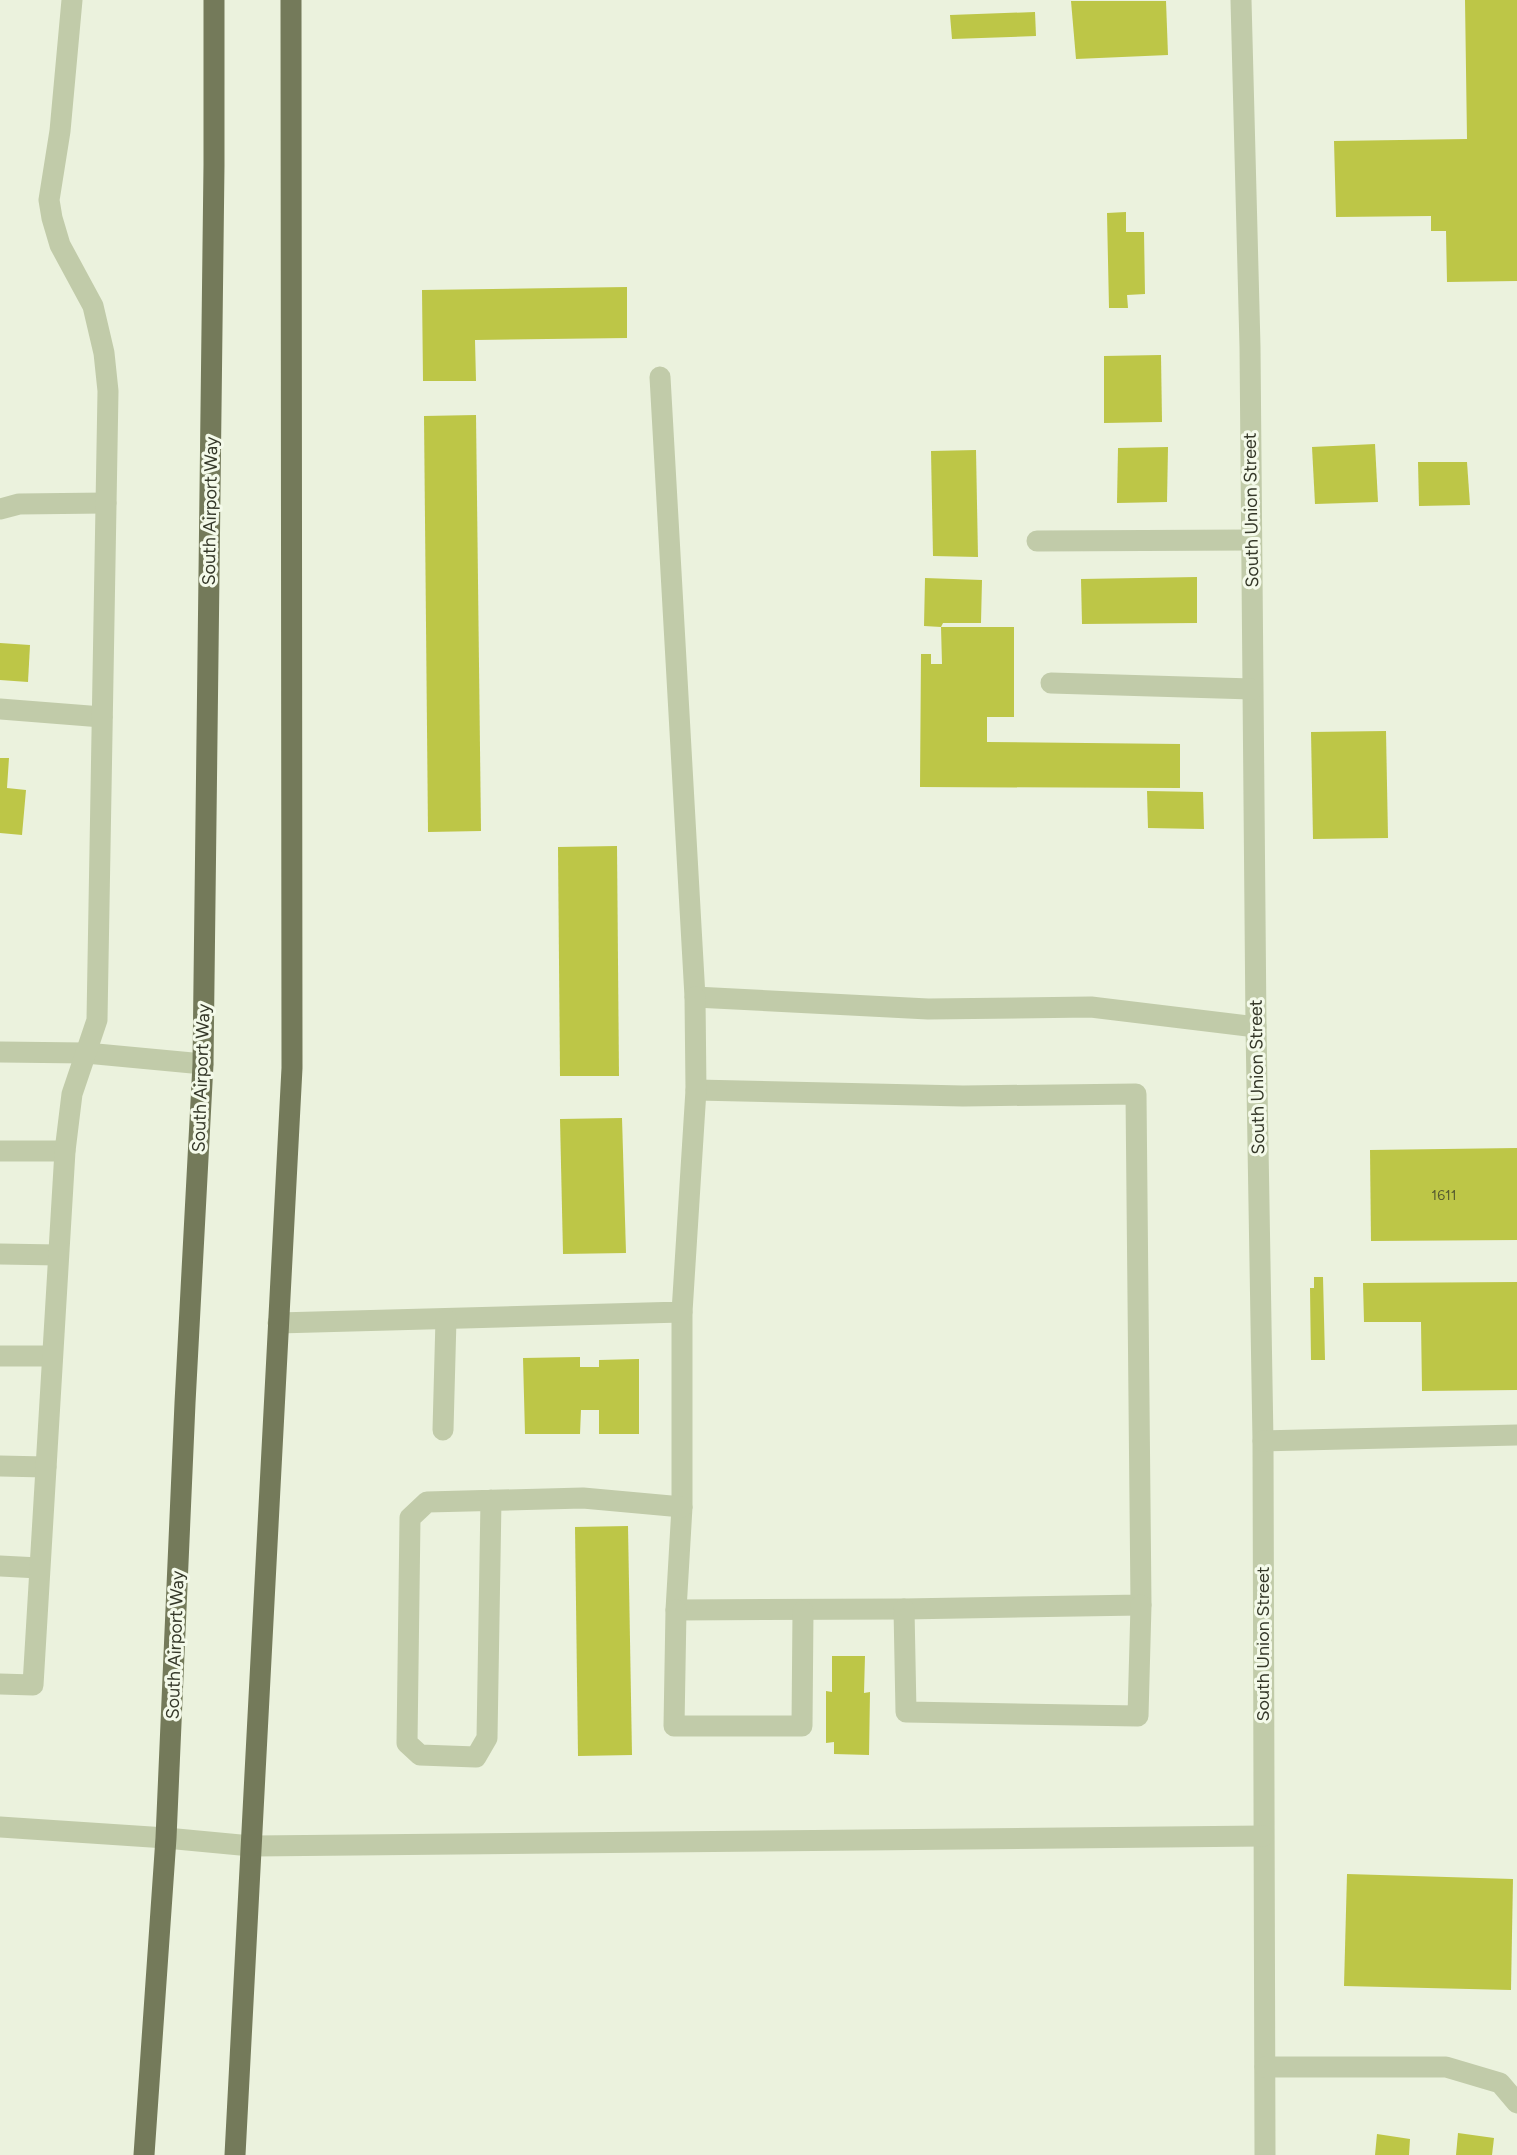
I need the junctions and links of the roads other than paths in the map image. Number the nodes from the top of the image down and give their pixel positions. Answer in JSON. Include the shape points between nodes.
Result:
{"nodes":[{"id":1,"x":72,"y":0,"type":"edge"},
{"id":2,"x":214,"y":0,"type":"edge"},
{"id":3,"x":291,"y":0,"type":"edge"},
{"id":4,"x":1241,"y":0,"type":"edge"},
{"id":5,"x":660,"y":377,"type":"dead end"},
{"id":6,"x":106,"y":503,"type":"junction"},
{"id":7,"x":0,"y":509,"type":"edge"},
{"id":8,"x":1251,"y":540,"type":"junction"},
{"id":9,"x":1037,"y":541,"type":"dead end"},
{"id":10,"x":1051,"y":683,"type":"dead end"},
{"id":11,"x":1252,"y":689,"type":"junction"},
{"id":12,"x":0,"y":709,"type":"edge"},
{"id":13,"x":103,"y":717,"type":"junction"},
{"id":14,"x":695,"y":998,"type":"junction"},
{"id":15,"x":1256,"y":1027,"type":"junction"},
{"id":16,"x":0,"y":1052,"type":"edge"},
{"id":17,"x":86,"y":1053,"type":"junction"},
{"id":18,"x":203,"y":1064,"type":"junction"},
{"id":19,"x":696,"y":1090,"type":"junction"},
{"id":20,"x":0,"y":1151,"type":"edge"},
{"id":21,"x":65,"y":1151,"type":"junction"},
{"id":22,"x":0,"y":1254,"type":"edge"},
{"id":23,"x":58,"y":1255,"type":"junction"},
{"id":24,"x":682,"y":1312,"type":"junction"},
{"id":25,"x":446,"y":1320,"type":"junction"},
{"id":26,"x":278,"y":1324,"type":"junction"},
{"id":27,"x":0,"y":1356,"type":"edge"},
{"id":28,"x":52,"y":1356,"type":"junction"},
{"id":29,"x":443,"y":1430,"type":"dead end"},
{"id":30,"x":1517,"y":1435,"type":"edge"},
{"id":31,"x":1262,"y":1441,"type":"junction"},
{"id":32,"x":0,"y":1466,"type":"edge"},
{"id":33,"x":46,"y":1467,"type":"junction"},
{"id":34,"x":491,"y":1500,"type":"junction"},
{"id":35,"x":682,"y":1507,"type":"junction"},
{"id":36,"x":0,"y":1566,"type":"edge"},
{"id":37,"x":39,"y":1568,"type":"junction"},
{"id":38,"x":1141,"y":1605,"type":"junction"},
{"id":39,"x":904,"y":1609,"type":"junction"},
{"id":40,"x":676,"y":1610,"type":"junction"},
{"id":41,"x":803,"y":1611,"type":"junction"},
{"id":42,"x":0,"y":1684,"type":"edge"},
{"id":43,"x":0,"y":1827,"type":"edge"},
{"id":44,"x":1263,"y":1836,"type":"junction"},
{"id":45,"x":166,"y":1838,"type":"junction"},
{"id":46,"x":251,"y":1846,"type":"junction"},
{"id":47,"x":1265,"y":2067,"type":"junction"},
{"id":48,"x":1517,"y":2103,"type":"edge"},
{"id":49,"x":145,"y":2155,"type":"edge"},
{"id":50,"x":235,"y":2155,"type":"edge"},
{"id":51,"x":1265,"y":2155,"type":"edge"}],
"edges":[{"from":1,"to":6,"type":"street","via":[[49,200],[60,245],[93,306],[104,352]]},
{"from":2,"to":18,"type":"main road","name":"South Airport Way"},
{"from":3,"to":26,"type":"main road","via":[[292,1068]]},
{"from":4,"to":8,"type":"street","name":"South Union Street"},
{"from":5,"to":14,"type":"street"},
{"from":6,"to":7,"type":"street","via":[[19,503]]},
{"from":6,"to":13,"type":"street"},
{"from":8,"to":9,"type":"street"},
{"from":8,"to":11,"type":"street","name":"South Union Street"},
{"from":10,"to":11,"type":"street"},
{"from":11,"to":15,"type":"street","name":"South Union Street"},
{"from":12,"to":13,"type":"street"},
{"from":13,"to":17,"type":"street","via":[[97,1020]]},
{"from":14,"to":15,"type":"street","via":[[928,1009],[1091,1007]]},
{"from":14,"to":19,"type":"street"},
{"from":15,"to":31,"type":"street","name":"South Union Street"},
{"from":16,"to":17,"type":"street"},
{"from":17,"to":18,"type":"street"},
{"from":17,"to":21,"type":"street","via":[[72,1094]]},
{"from":18,"to":45,"type":"main road","name":"South Airport Way"},
{"from":19,"to":24,"type":"street"},
{"from":19,"to":38,"type":"street","via":[[963,1096],[1136,1094]]},
{"from":20,"to":21,"type":"street"},
{"from":21,"to":23,"type":"street"},
{"from":22,"to":23,"type":"street"},
{"from":23,"to":28,"type":"street"},
{"from":24,"to":25,"type":"street"},
{"from":24,"to":35,"type":"street"},
{"from":25,"to":26,"type":"street"},
{"from":25,"to":29,"type":"street"},
{"from":26,"to":46,"type":"main road"},
{"from":27,"to":28,"type":"street"},
{"from":28,"to":33,"type":"street"},
{"from":30,"to":31,"type":"street"},
{"from":31,"to":44,"type":"street","name":"South Union Street"},
{"from":32,"to":33,"type":"street"},
{"from":33,"to":37,"type":"street"},
{"from":34,"to":34,"type":"street","via":[[427,1502],[410,1518],[407,1743],[420,1755],[476,1757],[487,1738]]},
{"from":34,"to":35,"type":"street","via":[[583,1499]]},
{"from":35,"to":40,"type":"street"},
{"from":36,"to":37,"type":"street"},
{"from":37,"to":42,"type":"street","via":[[33,1685]]},
{"from":38,"to":39,"type":"street"},
{"from":38,"to":39,"type":"street","via":[[1139,1716],[906,1712]]},
{"from":39,"to":41,"type":"street"},
{"from":40,"to":41,"type":"street"},
{"from":40,"to":41,"type":"street","via":[[674,1726],[802,1726]]},
{"from":43,"to":45,"type":"street"},
{"from":44,"to":46,"type":"street"},
{"from":44,"to":47,"type":"street","name":"South Union Street"},
{"from":45,"to":46,"type":"street"},
{"from":45,"to":49,"type":"main road","name":"South Airport Way"},
{"from":46,"to":50,"type":"main road"},
{"from":47,"to":48,"type":"street","via":[[1446,2067],[1500,2083]]},
{"from":47,"to":51,"type":"street","name":"South Union Street"}]}
